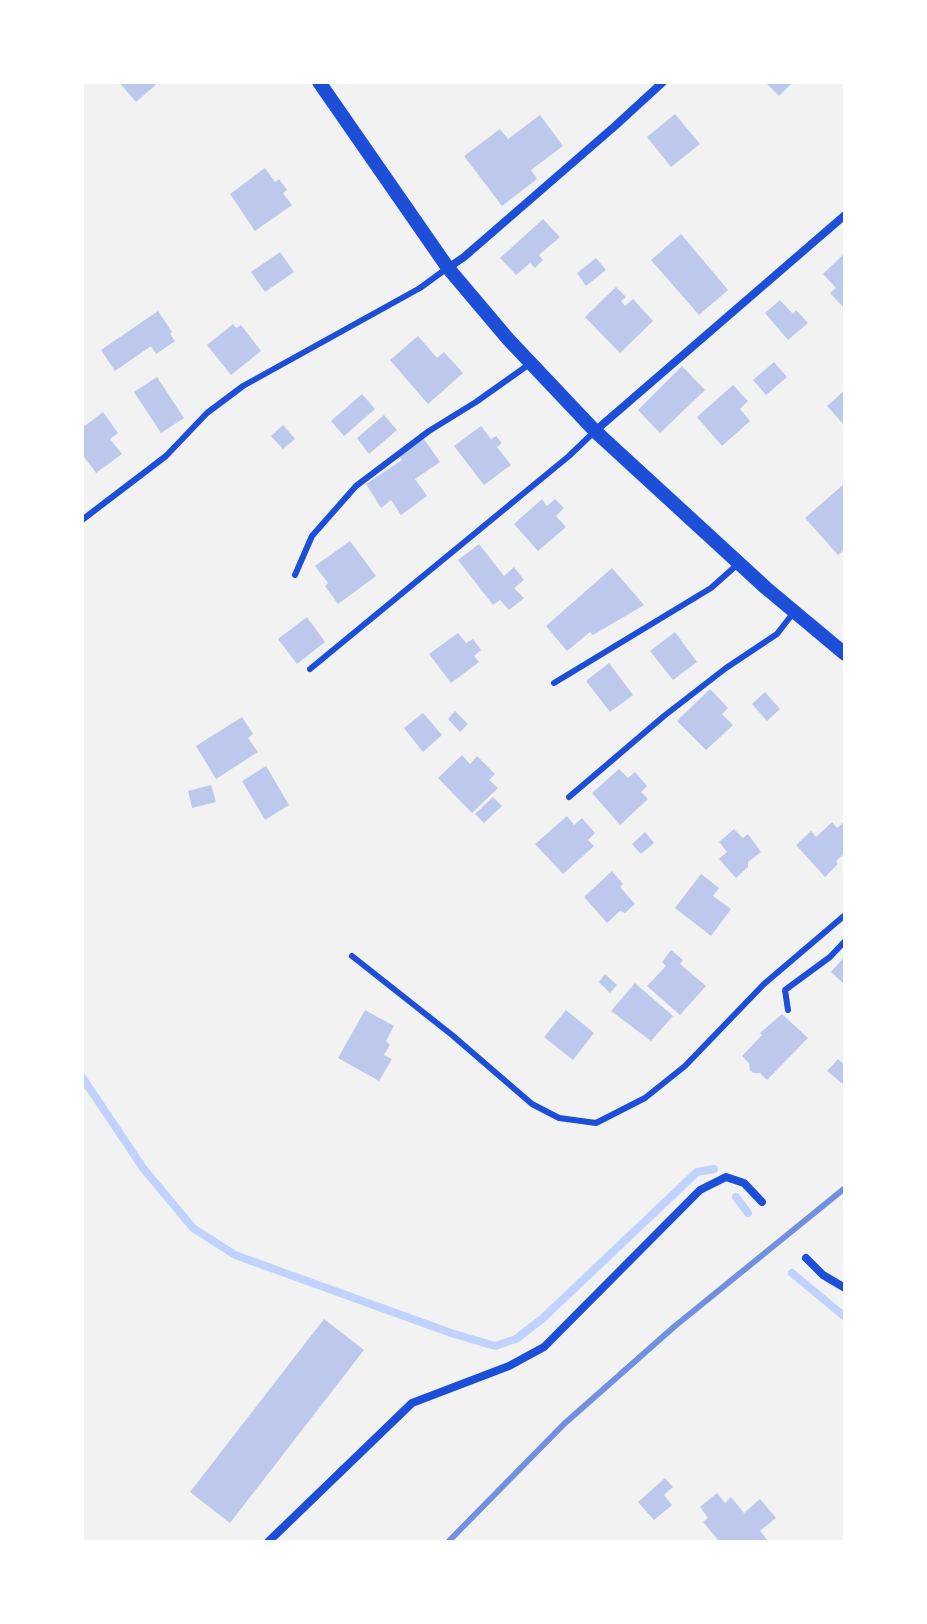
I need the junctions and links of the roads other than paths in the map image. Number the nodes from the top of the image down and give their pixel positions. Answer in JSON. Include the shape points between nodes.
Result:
{"nodes":[{"id":1,"x":319,"y":82,"type":"edge"},
{"id":2,"x":663,"y":82,"type":"edge"},
{"id":3,"x":845,"y":215,"type":"edge"},
{"id":4,"x":448,"y":268,"type":"junction"},
{"id":5,"x":531,"y":363,"type":"junction"},
{"id":6,"x":595,"y":431,"type":"junction"},
{"id":7,"x":82,"y":520,"type":"edge"},
{"id":8,"x":739,"y":563,"type":"junction"},
{"id":9,"x":295,"y":575,"type":"dead end"},
{"id":10,"x":795,"y":612,"type":"junction"},
{"id":11,"x":845,"y":654,"type":"edge"},
{"id":12,"x":310,"y":669,"type":"dead end"},
{"id":13,"x":554,"y":683,"type":"dead end"},
{"id":14,"x":569,"y":797,"type":"dead end"},
{"id":15,"x":845,"y":915,"type":"edge"},
{"id":16,"x":845,"y":941,"type":"edge"},
{"id":17,"x":352,"y":956,"type":"dead end"},
{"id":18,"x":788,"y":1010,"type":"dead end"},
{"id":19,"x":762,"y":1202,"type":"dead end"},
{"id":20,"x":806,"y":1258,"type":"dead end"},
{"id":21,"x":845,"y":1288,"type":"edge"},
{"id":22,"x":268,"y":1542,"type":"edge"}],
"edges":[{"from":1,"to":4,"type":"street"},
{"from":2,"to":4,"type":"street"},
{"from":3,"to":6,"type":"street"},
{"from":4,"to":5,"type":"street"},
{"from":4,"to":7,"type":"lane","via":[[243,386],[207,413],[166,456]]},
{"from":5,"to":6,"type":"street"},
{"from":5,"to":9,"type":"lane","via":[[356,486],[312,536]]},
{"from":6,"to":8,"type":"street"},
{"from":6,"to":12,"type":"lane"},
{"from":8,"to":10,"type":"street"},
{"from":8,"to":13,"type":"lane","via":[[711,588]]},
{"from":10,"to":11,"type":"street"},
{"from":10,"to":14,"type":"lane","via":[[777,634],[664,716]]},
{"from":15,"to":17,"type":"lane","via":[[764,984],[685,1066],[645,1098],[596,1123],[559,1118],[532,1104]]},
{"from":16,"to":18,"type":"lane","via":[[785,990]]},
{"from":19,"to":22,"type":"street","via":[[744,1183],[726,1177],[700,1190],[544,1347],[412,1403]]},
{"from":20,"to":21,"type":"street"}]}
